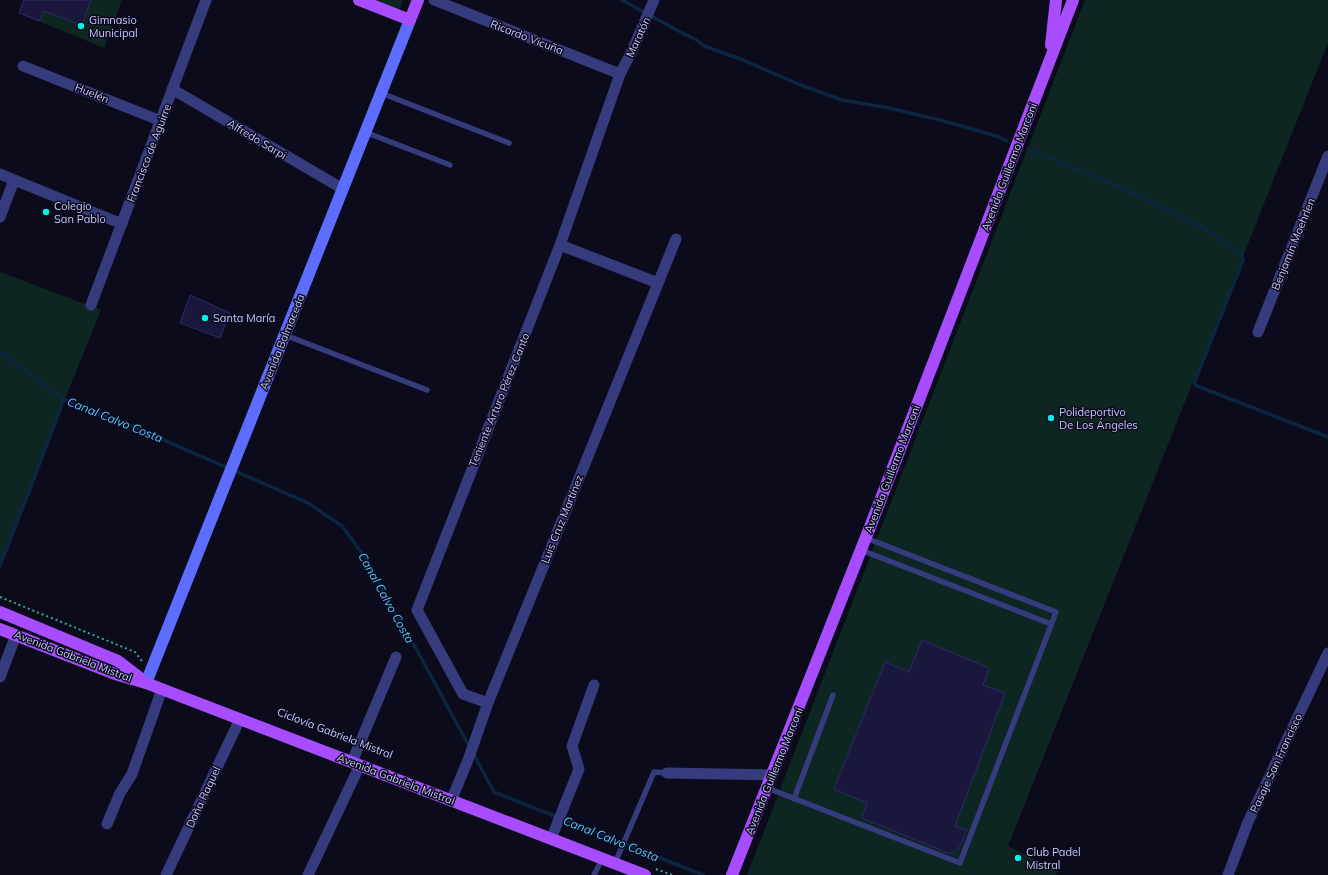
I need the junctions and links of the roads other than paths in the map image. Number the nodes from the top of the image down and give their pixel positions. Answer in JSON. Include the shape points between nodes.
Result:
{"nodes":[{"id":1,"x":206,"y":0,"type":"edge"},
{"id":2,"x":359,"y":0,"type":"edge"},
{"id":3,"x":418,"y":0,"type":"edge"},
{"id":4,"x":434,"y":0,"type":"edge"},
{"id":5,"x":654,"y":0,"type":"edge"},
{"id":6,"x":1056,"y":0,"type":"edge"},
{"id":7,"x":1073,"y":0,"type":"edge"},
{"id":8,"x":410,"y":20,"type":"junction"},
{"id":9,"x":1049,"y":62,"type":"junction"},
{"id":10,"x":23,"y":66,"type":"dead end"},
{"id":11,"x":620,"y":74,"type":"junction"},
{"id":12,"x":172,"y":89,"type":"junction"},
{"id":13,"x":381,"y":93,"type":"junction"},
{"id":14,"x":161,"y":121,"type":"junction"},
{"id":15,"x":365,"y":132,"type":"junction"},
{"id":16,"x":509,"y":143,"type":"dead end"},
{"id":17,"x":1328,"y":156,"type":"edge"},
{"id":18,"x":450,"y":165,"type":"dead end"},
{"id":19,"x":0,"y":174,"type":"edge"},
{"id":20,"x":14,"y":180,"type":"junction"},
{"id":21,"x":343,"y":189,"type":"junction"},
{"id":22,"x":0,"y":217,"type":"edge"},
{"id":23,"x":122,"y":224,"type":"junction"},
{"id":24,"x":676,"y":239,"type":"dead end"},
{"id":25,"x":560,"y":245,"type":"junction"},
{"id":26,"x":658,"y":283,"type":"junction"},
{"id":27,"x":91,"y":305,"type":"dead end"},
{"id":28,"x":1258,"y":332,"type":"dead end"},
{"id":29,"x":285,"y":335,"type":"junction"},
{"id":30,"x":427,"y":390,"type":"dead end"},
{"id":31,"x":865,"y":538,"type":"junction"},
{"id":32,"x":860,"y":550,"type":"junction"},
{"id":33,"x":0,"y":612,"type":"edge"},
{"id":34,"x":1051,"y":624,"type":"junction"},
{"id":35,"x":1,"y":632,"type":"edge"},
{"id":36,"x":16,"y":635,"type":"junction"},
{"id":37,"x":1328,"y":653,"type":"edge"},
{"id":38,"x":396,"y":657,"type":"dead end"},
{"id":39,"x":0,"y":677,"type":"edge"},
{"id":40,"x":148,"y":677,"type":"junction"},
{"id":41,"x":594,"y":685,"type":"dead end"},
{"id":42,"x":162,"y":689,"type":"junction"},
{"id":43,"x":832,"y":695,"type":"dead end"},
{"id":44,"x":488,"y":703,"type":"junction"},
{"id":45,"x":240,"y":719,"type":"junction"},
{"id":46,"x":356,"y":764,"type":"junction"},
{"id":47,"x":667,"y":773,"type":"joint"},
{"id":48,"x":772,"y":776,"type":"junction"},
{"id":49,"x":767,"y":788,"type":"junction"},
{"id":50,"x":794,"y":798,"type":"junction"},
{"id":51,"x":451,"y":801,"type":"junction"},
{"id":52,"x":107,"y":824,"type":"dead end"},
{"id":53,"x":551,"y":839,"type":"junction"},
{"id":54,"x":617,"y":858,"type":"junction"},
{"id":55,"x":602,"y":859,"type":"junction"},
{"id":56,"x":649,"y":871,"type":"edge"},
{"id":57,"x":166,"y":875,"type":"edge"},
{"id":58,"x":308,"y":875,"type":"edge"},
{"id":59,"x":594,"y":875,"type":"edge"},
{"id":60,"x":732,"y":875,"type":"edge"},
{"id":61,"x":1228,"y":875,"type":"edge"}],
"edges":[{"from":1,"to":12,"type":"street","name":"Francisco de Aguirre"},
{"from":2,"to":8,"type":"main road"},
{"from":3,"to":8,"type":"main road","name":"Avenida Balmaceda"},
{"from":4,"to":11,"type":"street","name":"Ricardo Vicuña"},
{"from":5,"to":11,"type":"street","name":"Maratón"},
{"from":6,"to":9,"type":"main road","name":"Avenida Guillermo Marconi"},
{"from":7,"to":9,"type":"main road","name":"Avenida Guillermo Marconi"},
{"from":8,"to":13,"type":"main road","name":"Avenida Balmaceda"},
{"from":9,"to":31,"type":"main road","name":"Avenida Guillermo Marconi"},
{"from":10,"to":14,"type":"street","name":"Huelén"},
{"from":11,"to":25,"type":"street","name":"Teniente Arturo Pérez Canto"},
{"from":12,"to":14,"type":"street","name":"Francisco de Aguirre"},
{"from":12,"to":21,"type":"street","name":"Alfredo Sarpi"},
{"from":13,"to":15,"type":"main road","name":"Avenida Balmaceda"},
{"from":13,"to":16,"type":"lane"},
{"from":14,"to":23,"type":"street","name":"Francisco de Aguirre"},
{"from":15,"to":18,"type":"lane"},
{"from":15,"to":21,"type":"main road","name":"Avenida Balmaceda"},
{"from":17,"to":28,"type":"street","name":"Benjamín Moehrlen"},
{"from":19,"to":20,"type":"street"},
{"from":20,"to":22,"type":"street"},
{"from":20,"to":23,"type":"street"},
{"from":21,"to":29,"type":"main road","name":"Avenida Balmaceda"},
{"from":23,"to":27,"type":"street","name":"Francisco de Aguirre"},
{"from":24,"to":26,"type":"street","name":"Luis Cruz Martínez"},
{"from":25,"to":26,"type":"street"},
{"from":25,"to":44,"type":"street","name":"Teniente Arturo Pérez Canto","via":[[417,610],[463,694]]},
{"from":26,"to":44,"type":"street","name":"Luis Cruz Martínez"},
{"from":29,"to":30,"type":"lane"},
{"from":29,"to":40,"type":"main road","name":"Avenida Balmaceda"},
{"from":31,"to":32,"type":"main road","name":"Avenida Guillermo Marconi"},
{"from":31,"to":34,"type":"lane","via":[[1056,612]]},
{"from":32,"to":34,"type":"lane"},
{"from":32,"to":48,"type":"main road","name":"Avenida Guillermo Marconi"},
{"from":33,"to":40,"type":"main road","name":"Avenida Gabriela Mistral","via":[[118,661]]},
{"from":34,"to":50,"type":"lane","via":[[960,863]]},
{"from":35,"to":36,"type":"main road","name":"Avenida Gabriela Mistral"},
{"from":36,"to":39,"type":"street"},
{"from":36,"to":40,"type":"main road","name":"Avenida Gabriela Mistral","via":[[115,674]]},
{"from":37,"to":61,"type":"street","name":"Pasaje San Francisco","via":[[1251,816]]},
{"from":38,"to":46,"type":"street"},
{"from":40,"to":42,"type":"main road","name":"Avenida Gabriela Mistral"},
{"from":41,"to":53,"type":"street","via":[[572,746],[579,769]]},
{"from":42,"to":45,"type":"main road","name":"Avenida Gabriela Mistral"},
{"from":42,"to":52,"type":"street","via":[[132,774],[120,793]]},
{"from":43,"to":50,"type":"lane"},
{"from":44,"to":51,"type":"street","name":"Luis Cruz Martínez"},
{"from":45,"to":46,"type":"main road","name":"Avenida Gabriela Mistral"},
{"from":45,"to":57,"type":"street","name":"Doña Raquel"},
{"from":46,"to":51,"type":"main road","name":"Avenida Gabriela Mistral"},
{"from":46,"to":58,"type":"street"},
{"from":47,"to":48,"type":"street"},
{"from":47,"to":54,"type":"lane","via":[[654,772]]},
{"from":48,"to":49,"type":"main road","name":"Avenida Guillermo Marconi"},
{"from":49,"to":50,"type":"lane"},
{"from":49,"to":60,"type":"main road","name":"Avenida Guillermo Marconi"},
{"from":51,"to":53,"type":"main road","name":"Avenida Gabriela Mistral"},
{"from":53,"to":55,"type":"main road","name":"Avenida Gabriela Mistral"},
{"from":54,"to":55,"type":"main road","name":"Avenida Gabriela Mistral"},
{"from":54,"to":56,"type":"main road","name":"Avenida Gabriela Mistral"},
{"from":55,"to":59,"type":"lane"}]}
